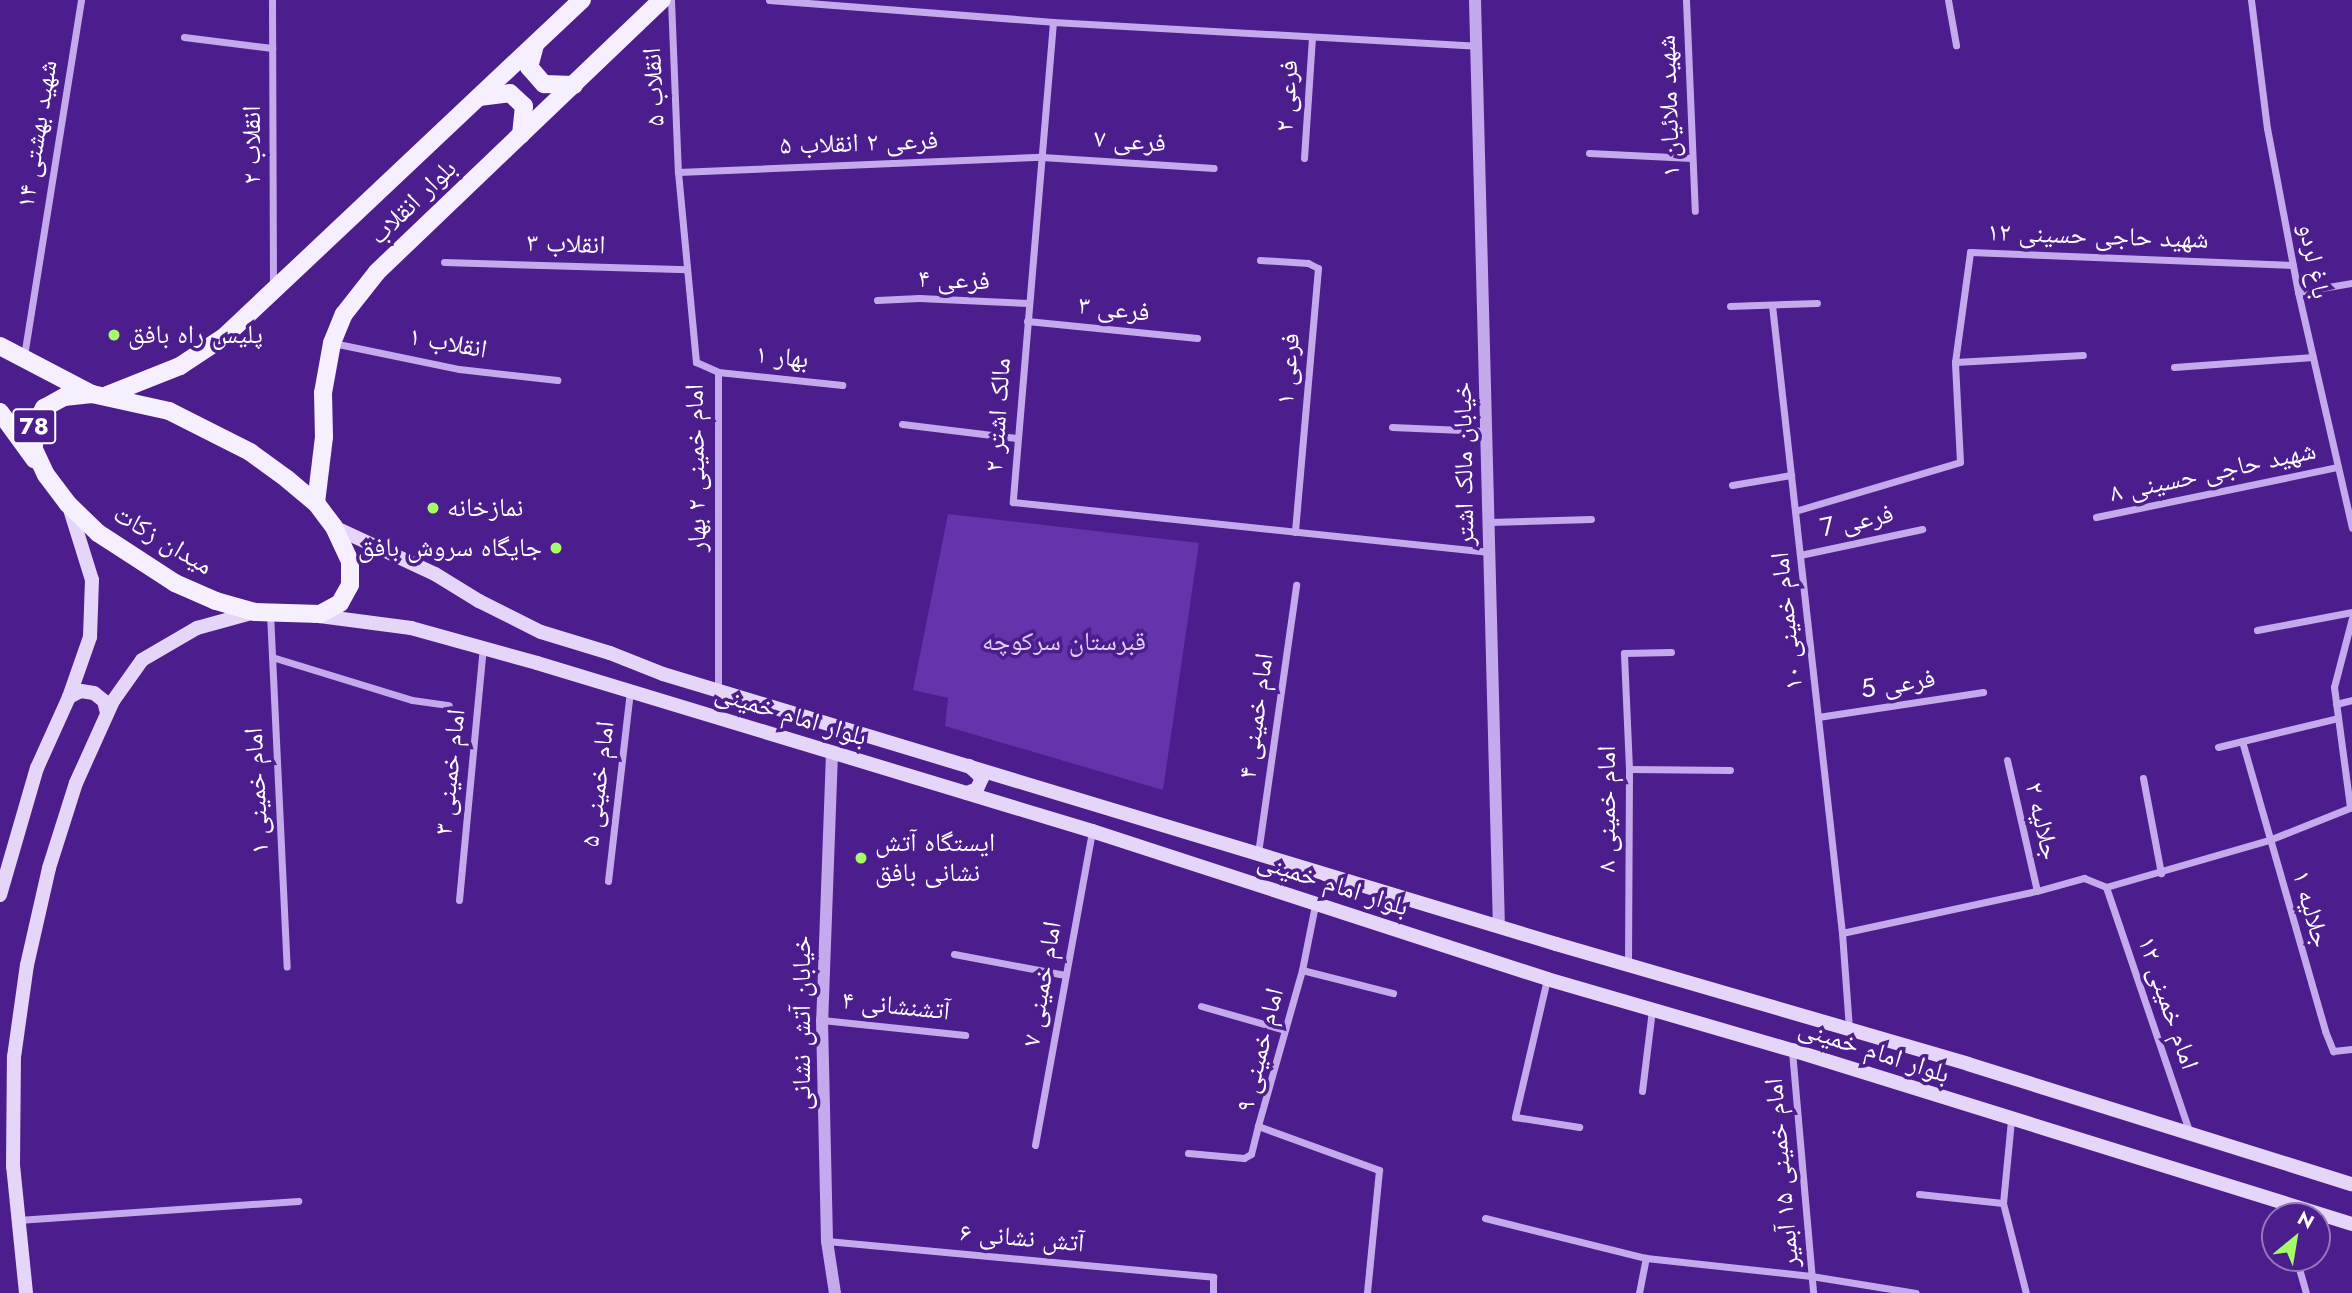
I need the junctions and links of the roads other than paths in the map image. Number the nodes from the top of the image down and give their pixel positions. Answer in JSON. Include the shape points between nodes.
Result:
{"nodes":[{"id":1,"x":81,"y":0,"type":"edge"},
{"id":2,"x":272,"y":0,"type":"edge"},
{"id":3,"x":582,"y":0,"type":"edge"},
{"id":4,"x":662,"y":0,"type":"edge"},
{"id":5,"x":671,"y":0,"type":"edge"},
{"id":6,"x":769,"y":0,"type":"edge"},
{"id":7,"x":1475,"y":0,"type":"edge"},
{"id":8,"x":1686,"y":0,"type":"edge"},
{"id":9,"x":1948,"y":0,"type":"edge"},
{"id":10,"x":2251,"y":0,"type":"edge"},
{"id":11,"x":1053,"y":22,"type":"junction"},
{"id":12,"x":184,"y":37,"type":"dead end"},
{"id":13,"x":1312,"y":37,"type":"junction"},
{"id":14,"x":535,"y":45,"type":"junction"},
{"id":15,"x":1956,"y":45,"type":"dead end"},
{"id":16,"x":1476,"y":46,"type":"junction"},
{"id":17,"x":272,"y":48,"type":"junction"},
{"id":18,"x":574,"y":85,"type":"junction"},
{"id":19,"x":479,"y":97,"type":"junction"},
{"id":20,"x":521,"y":135,"type":"junction"},
{"id":21,"x":1590,"y":153,"type":"dead end"},
{"id":22,"x":1042,"y":157,"type":"junction"},
{"id":23,"x":1304,"y":158,"type":"dead end"},
{"id":24,"x":1692,"y":158,"type":"junction"},
{"id":25,"x":1214,"y":168,"type":"dead end"},
{"id":26,"x":678,"y":172,"type":"junction"},
{"id":27,"x":1695,"y":211,"type":"dead end"},
{"id":28,"x":1260,"y":260,"type":"dead end"},
{"id":29,"x":444,"y":262,"type":"dead end"},
{"id":30,"x":2293,"y":265,"type":"junction"},
{"id":31,"x":687,"y":269,"type":"junction"},
{"id":32,"x":2352,"y":283,"type":"edge"},
{"id":33,"x":273,"y":290,"type":"junction"},
{"id":34,"x":2298,"y":292,"type":"junction"},
{"id":35,"x":877,"y":300,"type":"dead end"},
{"id":36,"x":1029,"y":303,"type":"junction"},
{"id":37,"x":1817,"y":303,"type":"dead end"},
{"id":38,"x":1772,"y":305,"type":"junction"},
{"id":39,"x":1730,"y":306,"type":"dead end"},
{"id":40,"x":1027,"y":321,"type":"junction"},
{"id":41,"x":1197,"y":338,"type":"dead end"},
{"id":42,"x":332,"y":343,"type":"junction"},
{"id":43,"x":0,"y":346,"type":"edge"},
{"id":44,"x":2083,"y":355,"type":"dead end"},
{"id":45,"x":24,"y":357,"type":"junction"},
{"id":46,"x":2313,"y":357,"type":"junction"},
{"id":47,"x":1955,"y":362,"type":"junction"},
{"id":48,"x":2174,"y":367,"type":"dead end"},
{"id":49,"x":718,"y":372,"type":"junction"},
{"id":50,"x":557,"y":380,"type":"dead end"},
{"id":51,"x":842,"y":384,"type":"dead end"},
{"id":52,"x":98,"y":395,"type":"junction"},
{"id":53,"x":0,"y":412,"type":"edge"},
{"id":54,"x":902,"y":424,"type":"dead end"},
{"id":55,"x":1392,"y":427,"type":"dead end"},
{"id":56,"x":1486,"y":430,"type":"junction"},
{"id":57,"x":1016,"y":438,"type":"junction"},
{"id":58,"x":2338,"y":467,"type":"junction"},
{"id":59,"x":46,"y":475,"type":"junction"},
{"id":60,"x":1791,"y":475,"type":"junction"},
{"id":61,"x":1732,"y":485,"type":"dead end"},
{"id":62,"x":2348,"y":494,"type":"edge"},
{"id":63,"x":316,"y":503,"type":"junction"},
{"id":64,"x":68,"y":505,"type":"junction"},
{"id":65,"x":1795,"y":511,"type":"junction"},
{"id":66,"x":2096,"y":517,"type":"dead end"},
{"id":67,"x":1591,"y":519,"type":"dead end"},
{"id":68,"x":1489,"y":522,"type":"junction"},
{"id":69,"x":334,"y":527,"type":"junction"},
{"id":70,"x":2352,"y":528,"type":"edge"},
{"id":71,"x":1922,"y":529,"type":"dead end"},
{"id":72,"x":1295,"y":532,"type":"junction"},
{"id":73,"x":1489,"y":552,"type":"junction"},
{"id":74,"x":1800,"y":555,"type":"junction"},
{"id":75,"x":1296,"y":586,"type":"dead end"},
{"id":76,"x":262,"y":612,"type":"junction"},
{"id":77,"x":2352,"y":612,"type":"edge"},
{"id":78,"x":293,"y":613,"type":"junction"},
{"id":79,"x":2352,"y":618,"type":"edge"},
{"id":80,"x":2257,"y":630,"type":"dead end"},
{"id":81,"x":483,"y":648,"type":"junction"},
{"id":82,"x":1671,"y":652,"type":"dead end"},
{"id":83,"x":272,"y":657,"type":"junction"},
{"id":84,"x":630,"y":692,"type":"junction"},
{"id":85,"x":718,"y":692,"type":"junction"},
{"id":86,"x":1983,"y":692,"type":"dead end"},
{"id":87,"x":69,"y":697,"type":"junction"},
{"id":88,"x":2352,"y":700,"type":"edge"},
{"id":89,"x":2336,"y":704,"type":"junction"},
{"id":90,"x":449,"y":705,"type":"dead end"},
{"id":91,"x":107,"y":713,"type":"junction"},
{"id":92,"x":1818,"y":717,"type":"junction"},
{"id":93,"x":2338,"y":718,"type":"junction"},
{"id":94,"x":2242,"y":741,"type":"junction"},
{"id":95,"x":2218,"y":747,"type":"dead end"},
{"id":96,"x":832,"y":753,"type":"junction"},
{"id":97,"x":2007,"y":760,"type":"dead end"},
{"id":98,"x":969,"y":766,"type":"junction"},
{"id":99,"x":1629,"y":769,"type":"junction"},
{"id":100,"x":1730,"y":770,"type":"dead end"},
{"id":101,"x":2143,"y":778,"type":"dead end"},
{"id":102,"x":1049,"y":789,"type":"junction"},
{"id":103,"x":967,"y":793,"type":"junction"},
{"id":104,"x":2351,"y":807,"type":"edge"},
{"id":105,"x":1034,"y":814,"type":"junction"},
{"id":106,"x":1092,"y":831,"type":"junction"},
{"id":107,"x":2269,"y":840,"type":"junction"},
{"id":108,"x":1258,"y":853,"type":"junction"},
{"id":109,"x":2161,"y":873,"type":"junction"},
{"id":110,"x":608,"y":881,"type":"dead end"},
{"id":111,"x":2106,"y":887,"type":"junction"},
{"id":112,"x":2037,"y":891,"type":"junction"},
{"id":113,"x":0,"y":895,"type":"edge"},
{"id":114,"x":459,"y":900,"type":"dead end"},
{"id":115,"x":1315,"y":905,"type":"junction"},
{"id":116,"x":1499,"y":927,"type":"junction"},
{"id":117,"x":1842,"y":933,"type":"junction"},
{"id":118,"x":954,"y":954,"type":"dead end"},
{"id":119,"x":1628,"y":965,"type":"junction"},
{"id":120,"x":287,"y":967,"type":"dead end"},
{"id":121,"x":1302,"y":970,"type":"junction"},
{"id":122,"x":1065,"y":975,"type":"junction"},
{"id":123,"x":1546,"y":979,"type":"junction"},
{"id":124,"x":1393,"y":993,"type":"dead end"},
{"id":125,"x":1201,"y":1006,"type":"dead end"},
{"id":126,"x":1652,"y":1009,"type":"junction"},
{"id":127,"x":822,"y":1020,"type":"junction"},
{"id":128,"x":1285,"y":1030,"type":"junction"},
{"id":129,"x":1849,"y":1030,"type":"junction"},
{"id":130,"x":965,"y":1035,"type":"dead end"},
{"id":131,"x":2352,"y":1049,"type":"edge"},
{"id":132,"x":1792,"y":1050,"type":"junction"},
{"id":133,"x":1642,"y":1091,"type":"dead end"},
{"id":134,"x":2011,"y":1120,"type":"junction"},
{"id":135,"x":1258,"y":1126,"type":"junction"},
{"id":136,"x":1579,"y":1127,"type":"dead end"},
{"id":137,"x":2190,"y":1133,"type":"junction"},
{"id":138,"x":1035,"y":1145,"type":"dead end"},
{"id":139,"x":1188,"y":1153,"type":"dead end"},
{"id":140,"x":2352,"y":1184,"type":"edge"},
{"id":141,"x":1919,"y":1194,"type":"dead end"},
{"id":142,"x":298,"y":1201,"type":"dead end"},
{"id":143,"x":2267,"y":1202,"type":"edge"},
{"id":144,"x":2003,"y":1203,"type":"junction"},
{"id":145,"x":1485,"y":1218,"type":"dead end"},
{"id":146,"x":2331,"y":1219,"type":"edge"},
{"id":147,"x":18,"y":1220,"type":"junction"},
{"id":148,"x":2352,"y":1224,"type":"edge"},
{"id":149,"x":827,"y":1241,"type":"junction"},
{"id":150,"x":1646,"y":1258,"type":"junction"},
{"id":151,"x":2299,"y":1272,"type":"edge"},
{"id":152,"x":1811,"y":1276,"type":"junction"},
{"id":153,"x":26,"y":1293,"type":"edge"},
{"id":154,"x":835,"y":1293,"type":"edge"},
{"id":155,"x":1213,"y":1293,"type":"edge"},
{"id":156,"x":1367,"y":1293,"type":"edge"},
{"id":157,"x":1639,"y":1293,"type":"edge"},
{"id":158,"x":1813,"y":1293,"type":"edge"},
{"id":159,"x":1916,"y":1293,"type":"edge"},
{"id":160,"x":2026,"y":1293,"type":"edge"},
{"id":161,"x":2306,"y":1293,"type":"edge"}],
"edges":[{"from":1,"to":45,"type":"street","name":"شهید بهشتی ۱۴"},
{"from":2,"to":17,"type":"street","name":"انقلاب ۲"},
{"from":3,"to":14,"type":"main road","name":"بلوار انقلاب","number":"78"},
{"from":4,"to":18,"type":"main road","name":"بلوار انقلاب"},
{"from":5,"to":26,"type":"street","name":"انقلاب ۵"},
{"from":6,"to":11,"type":"street"},
{"from":7,"to":16,"type":"street","name":"خیابان مالک اشتر"},
{"from":8,"to":24,"type":"street","name":"شهید ملائیان ۱"},
{"from":9,"to":15,"type":"street"},
{"from":10,"to":30,"type":"street","name":"باغ لردو","via":[[2267,128]]},
{"from":11,"to":13,"type":"street"},
{"from":11,"to":22,"type":"street","name":"مالک اشتر ۲"},
{"from":12,"to":17,"type":"street"},
{"from":13,"to":16,"type":"street"},
{"from":13,"to":23,"type":"street","name":"فرعی ۲"},
{"from":14,"to":18,"type":"main road","via":[[529,67],[544,84]]},
{"from":14,"to":19,"type":"main road","name":"بلوار انقلاب","number":"78"},
{"from":16,"to":56,"type":"street","name":"خیابان مالک اشتر"},
{"from":17,"to":33,"type":"street","name":"انقلاب ۲"},
{"from":18,"to":20,"type":"main road","name":"بلوار انقلاب"},
{"from":19,"to":20,"type":"main road","via":[[510,93],[524,106]]},
{"from":19,"to":33,"type":"main road","name":"بلوار انقلاب","number":"78"},
{"from":20,"to":42,"type":"main road","name":"بلوار انقلاب","via":[[377,272],[344,314]]},
{"from":21,"to":24,"type":"street"},
{"from":22,"to":25,"type":"street","name":"فرعی ۷"},
{"from":22,"to":26,"type":"street","name":"فرعی ۲ انقلاب ۵"},
{"from":22,"to":36,"type":"street","name":"مالک اشتر ۲"},
{"from":24,"to":27,"type":"street","name":"شهید ملائیان ۱"},
{"from":26,"to":31,"type":"street","name":"امام خمینی ۲ بهار"},
{"from":28,"to":72,"type":"street","name":"فرعی ۱","via":[[1308,263],[1318,268]]},
{"from":29,"to":31,"type":"street","name":"انقلاب ۳"},
{"from":30,"to":34,"type":"street","name":"باغ لردو"},
{"from":30,"to":47,"type":"street","name":"شهید حاجی حسینی ۱۲","via":[[1970,252]]},
{"from":31,"to":49,"type":"street","name":"امام خمینی ۲ بهار","via":[[696,362]]},
{"from":32,"to":34,"type":"street"},
{"from":33,"to":52,"type":"main road","name":"بلوار انقلاب","number":"78","via":[[224,337],[180,366]]},
{"from":34,"to":46,"type":"street","name":"باغ لردو"},
{"from":35,"to":36,"type":"street","name":"فرعی ۴"},
{"from":36,"to":40,"type":"street","name":"مالک اشتر ۲"},
{"from":37,"to":38,"type":"street"},
{"from":38,"to":39,"type":"street"},
{"from":38,"to":60,"type":"street","name":"امام خمینی ۱۰"},
{"from":40,"to":41,"type":"street","name":"فرعی ۳"},
{"from":40,"to":57,"type":"street","name":"مالک اشتر ۲"},
{"from":42,"to":50,"type":"street","name":"انقلاب ۱","via":[[459,369]]},
{"from":42,"to":63,"type":"main road","name":"بلوار انقلاب","via":[[323,393],[324,437]]},
{"from":43,"to":45,"type":"main road","number":"78"},
{"from":44,"to":47,"type":"street"},
{"from":45,"to":52,"type":"main road","number":"78"},
{"from":46,"to":48,"type":"street"},
{"from":46,"to":58,"type":"street","name":"باغ لردو"},
{"from":47,"to":65,"type":"street","via":[[1960,462]]},
{"from":49,"to":51,"type":"street","name":"بهار ۱"},
{"from":49,"to":85,"type":"street","name":"امام خمینی ۲ بهار"},
{"from":52,"to":59,"type":"main road","name":"میدان زکات","number":"78","via":[[64,397],[44,408],[34,426],[34,449]]},
{"from":52,"to":63,"type":"main road","name":"میدان زکات","number":"78","via":[[169,411],[209,429],[250,452]]},
{"from":53,"to":59,"type":"main road","number":"78"},
{"from":54,"to":57,"type":"street"},
{"from":55,"to":56,"type":"street"},
{"from":56,"to":68,"type":"street","name":"خیابان مالک اشتر"},
{"from":57,"to":72,"type":"street","name":"مالک اشتر ۲","via":[[1013,502]]},
{"from":58,"to":62,"type":"street","name":"باغ لردو"},
{"from":58,"to":66,"type":"street","name":"شهید حاجی حسینی ۸"},
{"from":59,"to":64,"type":"main road","name":"میدان زکات","number":"78"},
{"from":60,"to":61,"type":"street"},
{"from":60,"to":65,"type":"street","name":"امام خمینی ۱۰"},
{"from":62,"to":70,"type":"street","name":"باغ لردو"},
{"from":63,"to":69,"type":"main road","name":"میدان زکات","number":"78"},
{"from":64,"to":76,"type":"main road","name":"میدان زکات","number":"78","via":[[98,533],[154,571],[216,601]]},
{"from":64,"to":87,"type":"main road","via":[[92,580],[90,636]]},
{"from":65,"to":74,"type":"street","name":"امام خمینی ۱۰"},
{"from":67,"to":68,"type":"street"},
{"from":68,"to":73,"type":"street","name":"خیابان مالک اشتر"},
{"from":69,"to":78,"type":"main road","name":"میدان زکات","number":"78","via":[[350,561],[350,585],[340,603],[320,614]]},
{"from":69,"to":85,"type":"main road","name":"بلوار امام خمینی","via":[[435,574],[541,632]]},
{"from":71,"to":74,"type":"street","name":"فرعی 7"},
{"from":72,"to":73,"type":"street","name":"مالک اشتر ۲"},
{"from":73,"to":116,"type":"street","name":"خیابان مالک اشتر"},
{"from":74,"to":92,"type":"street","name":"امام خمینی ۱۰"},
{"from":75,"to":108,"type":"street","name":"امام خمینی ۴"},
{"from":76,"to":78,"type":"main road","name":"میدان زکات","number":"78"},
{"from":76,"to":83,"type":"street","name":"امام خمینی ۱"},
{"from":76,"to":91,"type":"main road","via":[[197,628],[142,660]]},
{"from":77,"to":80,"type":"street"},
{"from":78,"to":81,"type":"main road","name":"بلوار امام خمینی","via":[[411,628]]},
{"from":79,"to":89,"type":"street","via":[[2334,687]]},
{"from":81,"to":84,"type":"main road","name":"بلوار امام خمینی"},
{"from":81,"to":114,"type":"street","name":"امام خمینی ۳"},
{"from":82,"to":99,"type":"street","name":"امام خمینی ۸","via":[[1624,653]]},
{"from":83,"to":90,"type":"street","via":[[412,699]]},
{"from":83,"to":120,"type":"street","name":"امام خمینی ۱"},
{"from":84,"to":96,"type":"main road","name":"بلوار امام خمینی"},
{"from":84,"to":110,"type":"street","name":"امام خمینی ۵"},
{"from":85,"to":98,"type":"main road","name":"بلوار امام خمینی"},
{"from":86,"to":92,"type":"street","name":"فرعی 5"},
{"from":87,"to":91,"type":"main road","via":[[81,691],[94,693],[104,701]]},
{"from":87,"to":113,"type":"main road","via":[[37,768]]},
{"from":88,"to":89,"type":"street"},
{"from":89,"to":93,"type":"street"},
{"from":91,"to":147,"type":"main road","via":[[76,783],[49,868],[27,965],[15,1057],[13,1166]]},
{"from":92,"to":117,"type":"street","name":"امام خمینی ۱۰"},
{"from":93,"to":94,"type":"street"},
{"from":93,"to":104,"type":"street"},
{"from":94,"to":95,"type":"street"},
{"from":94,"to":107,"type":"street"},
{"from":96,"to":103,"type":"main road","name":"بلوار امام خمینی"},
{"from":96,"to":127,"type":"street","name":"خیابان آتش نشانی"},
{"from":97,"to":112,"type":"street","name":"جلالیه ۲"},
{"from":98,"to":102,"type":"main road","name":"بلوار امام خمینی"},
{"from":98,"to":103,"type":"main road","via":[[982,778],[976,789]]},
{"from":99,"to":100,"type":"street"},
{"from":99,"to":119,"type":"street","name":"امام خمینی ۸"},
{"from":101,"to":109,"type":"street"},
{"from":102,"to":105,"type":"main road","via":[[1032,793],[1029,801]]},
{"from":102,"to":108,"type":"main road","name":"بلوار امام خمینی"},
{"from":103,"to":105,"type":"main road","name":"بلوار امام خمینی"},
{"from":104,"to":107,"type":"street"},
{"from":105,"to":106,"type":"main road","name":"بلوار امام خمینی"},
{"from":106,"to":115,"type":"main road","name":"بلوار امام خمینی"},
{"from":106,"to":122,"type":"street","name":"امام خمینی ۷"},
{"from":107,"to":109,"type":"street"},
{"from":107,"to":131,"type":"street","name":"جلالیه ۱","via":[[2329,1041],[2333,1051]]},
{"from":108,"to":116,"type":"main road","name":"بلوار امام خمینی"},
{"from":109,"to":111,"type":"street"},
{"from":111,"to":112,"type":"street","via":[[2084,878]]},
{"from":111,"to":137,"type":"street","name":"امام خمینی ۱۲"},
{"from":112,"to":117,"type":"street"},
{"from":115,"to":121,"type":"street","name":"امام خمینی ۹"},
{"from":115,"to":123,"type":"main road","name":"بلوار امام خمینی"},
{"from":116,"to":119,"type":"main road","name":"بلوار امام خمینی"},
{"from":117,"to":129,"type":"street","name":"امام خمینی ۱۰"},
{"from":118,"to":122,"type":"street"},
{"from":119,"to":129,"type":"main road","name":"بلوار امام خمینی"},
{"from":121,"to":124,"type":"street"},
{"from":121,"to":128,"type":"street","name":"امام خمینی ۹"},
{"from":122,"to":138,"type":"street","name":"امام خمینی ۷"},
{"from":123,"to":126,"type":"main road","name":"بلوار امام خمینی"},
{"from":123,"to":136,"type":"street","via":[[1515,1117]]},
{"from":125,"to":128,"type":"street"},
{"from":126,"to":132,"type":"main road","name":"بلوار امام خمینی"},
{"from":126,"to":133,"type":"street"},
{"from":127,"to":130,"type":"street","name":"آتشنشانی ۴"},
{"from":127,"to":149,"type":"street","name":"خیابان آتش نشانی"},
{"from":128,"to":135,"type":"street","name":"امام خمینی ۹"},
{"from":129,"to":137,"type":"main road","name":"بلوار امام خمینی"},
{"from":132,"to":134,"type":"main road","name":"بلوار امام خمینی"},
{"from":132,"to":152,"type":"street","name":"امام خمینی ۱۵ آبمیر"},
{"from":134,"to":143,"type":"main road","name":"بلوار امام خمینی"},
{"from":134,"to":144,"type":"street"},
{"from":135,"to":139,"type":"street","via":[[1251,1154],[1244,1158]]},
{"from":135,"to":156,"type":"street","name":"امام خمینی ۹","via":[[1379,1170]]},
{"from":137,"to":140,"type":"main road","name":"بلوار امام خمینی"},
{"from":141,"to":144,"type":"street"},
{"from":142,"to":147,"type":"street"},
{"from":144,"to":160,"type":"street"},
{"from":145,"to":150,"type":"street"},
{"from":146,"to":148,"type":"main road","name":"بلوار امام خمینی"},
{"from":147,"to":153,"type":"main road"},
{"from":149,"to":154,"type":"street","name":"خیابان آتش نشانی"},
{"from":149,"to":155,"type":"street","name":"آتش نشانی ۶","via":[[1213,1277]]},
{"from":150,"to":152,"type":"street"},
{"from":150,"to":157,"type":"street"},
{"from":151,"to":161,"type":"street"},
{"from":152,"to":158,"type":"street","name":"امام خمینی ۱۵ آبمیر"},
{"from":152,"to":159,"type":"street"}]}
